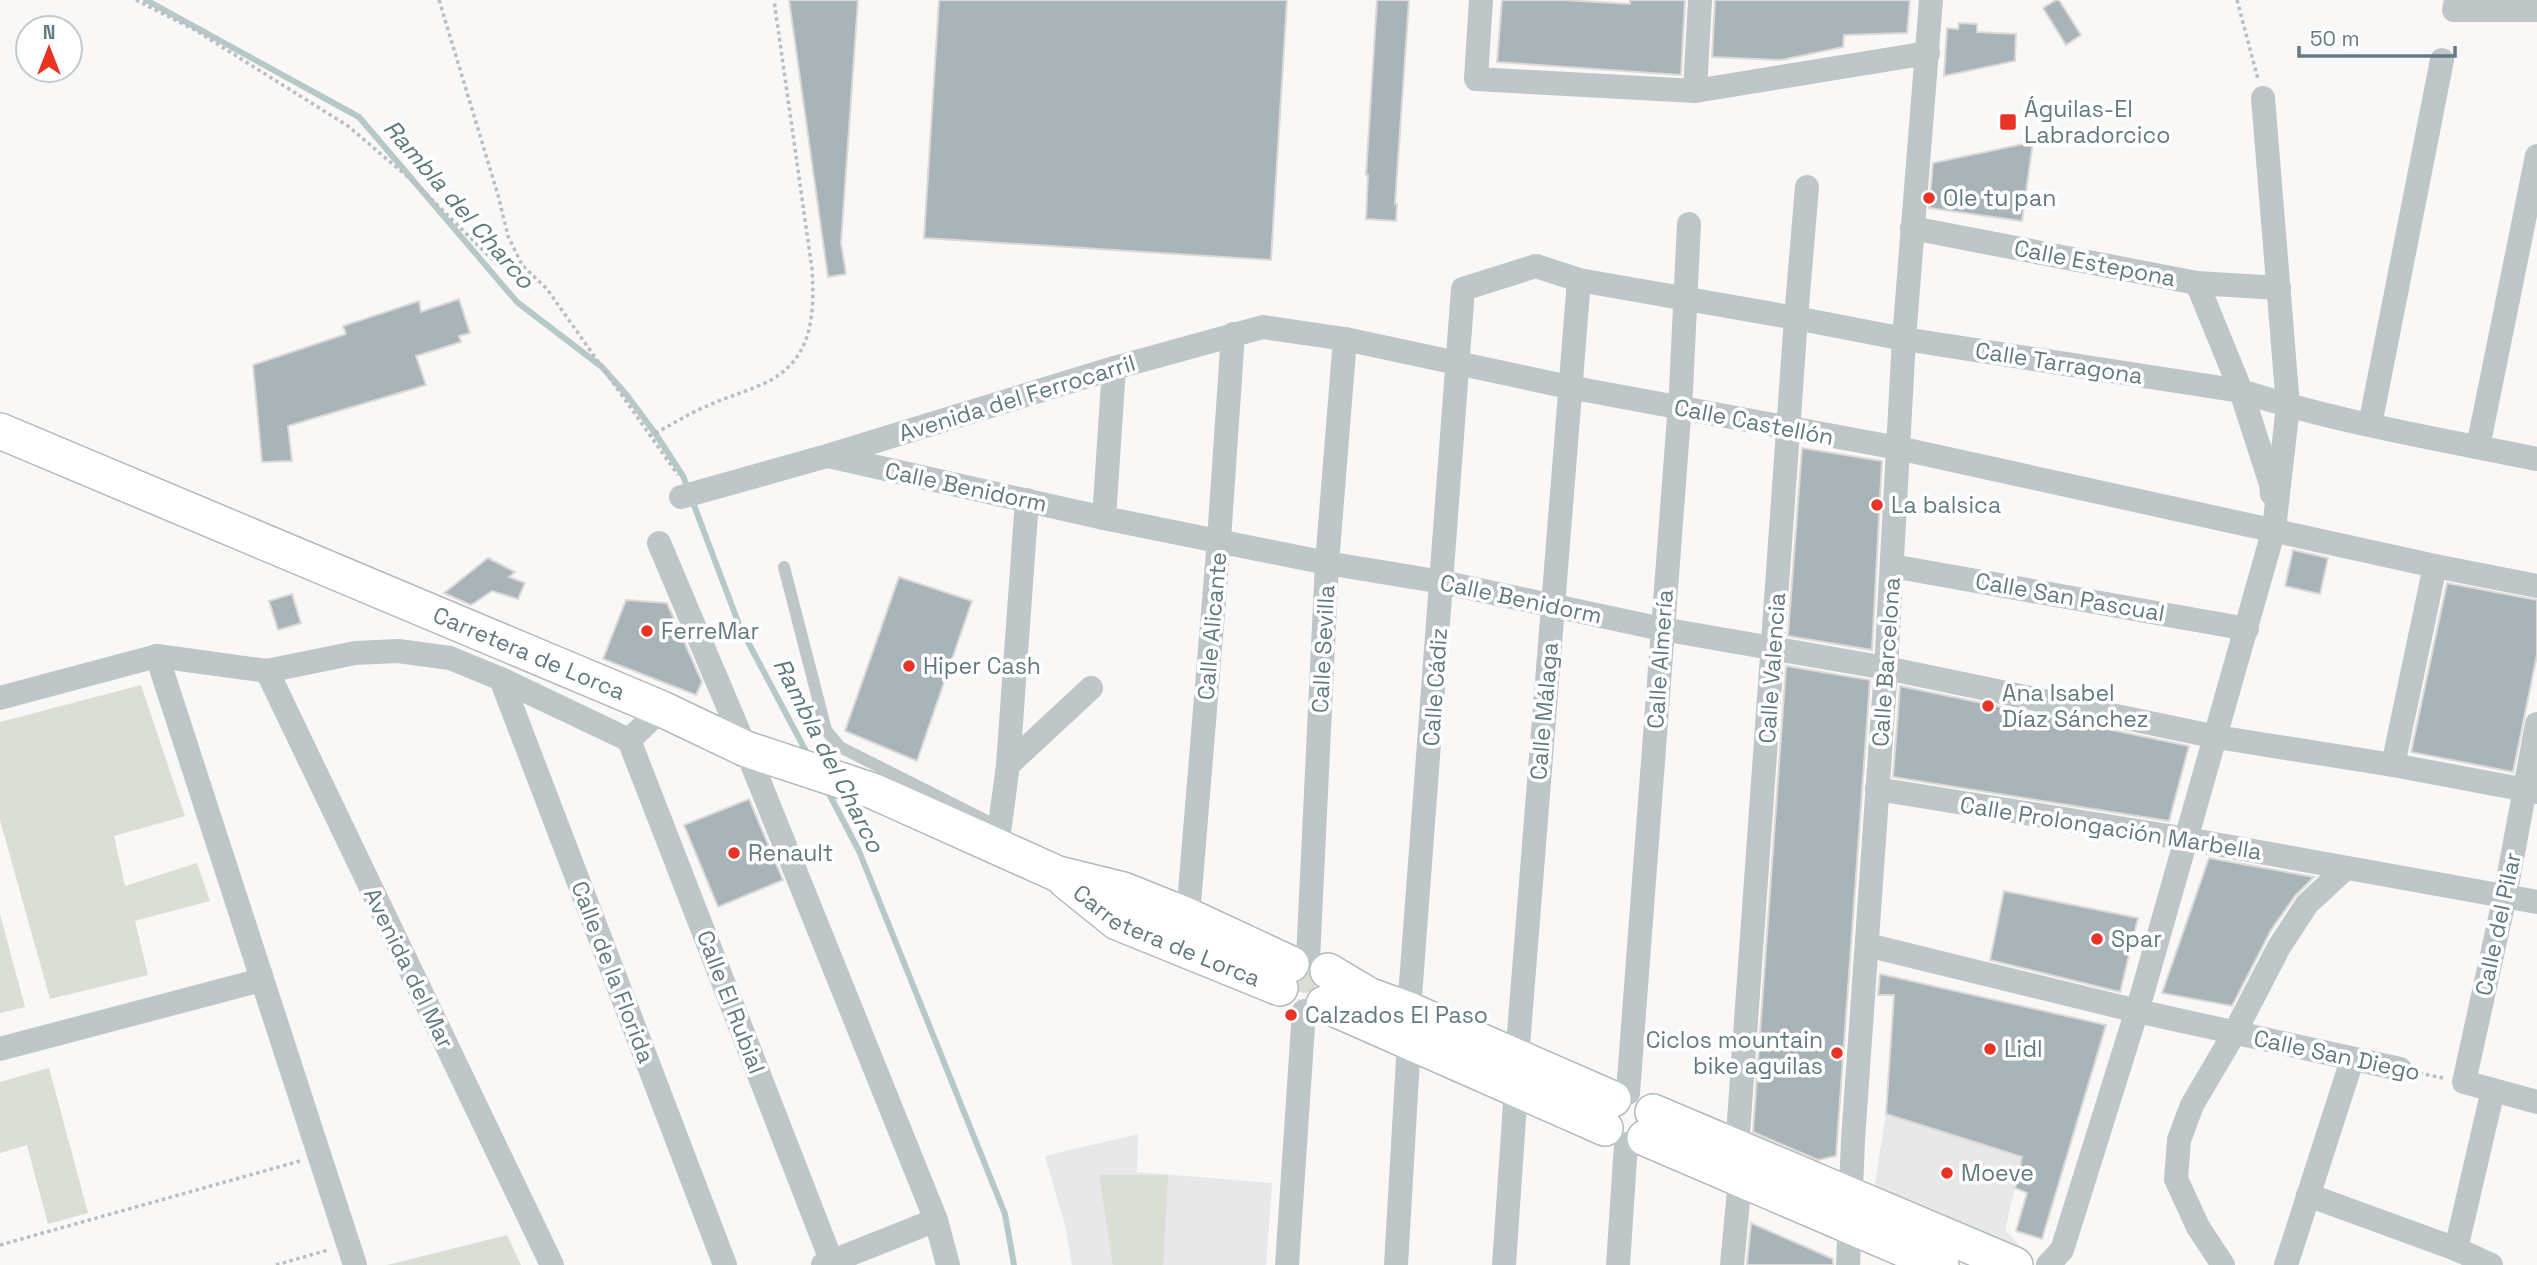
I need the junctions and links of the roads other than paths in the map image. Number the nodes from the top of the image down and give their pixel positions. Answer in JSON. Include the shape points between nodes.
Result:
{"nodes":[{"id":1,"x":1481,"y":0,"type":"edge"},
{"id":2,"x":1700,"y":0,"type":"edge"},
{"id":3,"x":1931,"y":0,"type":"edge"},
{"id":4,"x":2456,"y":0,"type":"edge"},
{"id":5,"x":2537,"y":10,"type":"edge"},
{"id":6,"x":1927,"y":53,"type":"junction"},
{"id":7,"x":2442,"y":60,"type":"dead end"},
{"id":8,"x":1695,"y":91,"type":"junction"},
{"id":9,"x":2263,"y":98,"type":"road end"},
{"id":10,"x":2537,"y":156,"type":"edge"},
{"id":11,"x":1807,"y":187,"type":"dead end"},
{"id":12,"x":1689,"y":224,"type":"dead end"},
{"id":13,"x":1912,"y":228,"type":"junction"},
{"id":14,"x":1579,"y":280,"type":"junction"},
{"id":15,"x":2197,"y":283,"type":"junction"},
{"id":16,"x":2278,"y":288,"type":"junction"},
{"id":17,"x":1686,"y":298,"type":"junction"},
{"id":18,"x":1796,"y":318,"type":"junction"},
{"id":19,"x":1233,"y":334,"type":"junction"},
{"id":20,"x":1345,"y":339,"type":"junction"},
{"id":21,"x":1904,"y":339,"type":"junction"},
{"id":22,"x":1459,"y":364,"type":"junction"},
{"id":23,"x":1114,"y":368,"type":"junction"},
{"id":24,"x":1569,"y":387,"type":"junction"},
{"id":25,"x":2241,"y":391,"type":"junction"},
{"id":26,"x":2288,"y":407,"type":"junction"},
{"id":27,"x":1679,"y":408,"type":"junction"},
{"id":28,"x":2370,"y":425,"type":"junction"},
{"id":29,"x":1788,"y":429,"type":"junction"},
{"id":30,"x":0,"y":431,"type":"edge"},
{"id":31,"x":2478,"y":447,"type":"junction"},
{"id":32,"x":1898,"y":448,"type":"junction"},
{"id":33,"x":827,"y":456,"type":"junction"},
{"id":34,"x":2537,"y":459,"type":"edge"},
{"id":35,"x":681,"y":497,"type":"road end"},
{"id":36,"x":1027,"y":500,"type":"junction"},
{"id":37,"x":1104,"y":518,"type":"junction"},
{"id":38,"x":2274,"y":529,"type":"junction"},
{"id":39,"x":1219,"y":540,"type":"junction"},
{"id":40,"x":659,"y":544,"type":"dead end"},
{"id":41,"x":1327,"y":563,"type":"junction"},
{"id":42,"x":1892,"y":566,"type":"junction"},
{"id":43,"x":2435,"y":566,"type":"junction"},
{"id":44,"x":784,"y":567,"type":"dead end"},
{"id":45,"x":1443,"y":582,"type":"junction"},
{"id":46,"x":2537,"y":586,"type":"edge"},
{"id":47,"x":1552,"y":604,"type":"junction"},
{"id":48,"x":1662,"y":629,"type":"junction"},
{"id":49,"x":2247,"y":629,"type":"junction"},
{"id":50,"x":1773,"y":648,"type":"junction"},
{"id":51,"x":157,"y":656,"type":"junction"},
{"id":52,"x":1886,"y":668,"type":"junction"},
{"id":53,"x":267,"y":671,"type":"junction"},
{"id":54,"x":501,"y":679,"type":"junction"},
{"id":55,"x":1091,"y":688,"type":"dead end"},
{"id":56,"x":0,"y":698,"type":"edge"},
{"id":57,"x":662,"y":709,"type":"junction"},
{"id":58,"x":2537,"y":724,"type":"edge"},
{"id":59,"x":2217,"y":737,"type":"junction"},
{"id":60,"x":629,"y":740,"type":"junction"},
{"id":61,"x":753,"y":752,"type":"junction"},
{"id":62,"x":1008,"y":765,"type":"junction"},
{"id":63,"x":2393,"y":765,"type":"junction"},
{"id":64,"x":1877,"y":789,"type":"junction"},
{"id":65,"x":2530,"y":791,"type":"edge"},
{"id":66,"x":998,"y":837,"type":"junction"},
{"id":67,"x":2186,"y":839,"type":"junction"},
{"id":68,"x":2346,"y":868,"type":"junction"},
{"id":69,"x":1058,"y":874,"type":"junction"},
{"id":70,"x":2505,"y":896,"type":"junction"},
{"id":71,"x":2537,"y":902,"type":"edge"},
{"id":72,"x":1188,"y":916,"type":"junction"},
{"id":73,"x":1867,"y":945,"type":"junction"},
{"id":74,"x":261,"y":980,"type":"junction"},
{"id":75,"x":1306,"y":983,"type":"junction"},
{"id":76,"x":2137,"y":1011,"type":"junction"},
{"id":77,"x":1409,"y":1026,"type":"junction"},
{"id":78,"x":2235,"y":1032,"type":"junction"},
{"id":79,"x":0,"y":1049,"type":"edge"},
{"id":80,"x":2352,"y":1060,"type":"junction"},
{"id":81,"x":2400,"y":1069,"type":"road end"},
{"id":82,"x":1516,"y":1073,"type":"junction"},
{"id":83,"x":2493,"y":1090,"type":"junction"},
{"id":84,"x":2537,"y":1102,"type":"edge"},
{"id":85,"x":1628,"y":1119,"type":"junction"},
{"id":86,"x":1738,"y":1164,"type":"junction"},
{"id":87,"x":2308,"y":1195,"type":"junction"},
{"id":88,"x":1851,"y":1211,"type":"junction"},
{"id":89,"x":936,"y":1220,"type":"junction"},
{"id":90,"x":2456,"y":1249,"type":"junction"},
{"id":91,"x":351,"y":1255,"type":"edge"},
{"id":92,"x":829,"y":1264,"type":"edge"},
{"id":93,"x":552,"y":1265,"type":"edge"},
{"id":94,"x":725,"y":1265,"type":"edge"},
{"id":95,"x":948,"y":1265,"type":"edge"},
{"id":96,"x":1287,"y":1265,"type":"edge"},
{"id":97,"x":1396,"y":1265,"type":"edge"},
{"id":98,"x":1504,"y":1265,"type":"edge"},
{"id":99,"x":1618,"y":1265,"type":"edge"},
{"id":100,"x":1732,"y":1265,"type":"edge"},
{"id":101,"x":1848,"y":1265,"type":"edge"},
{"id":102,"x":1941,"y":1265,"type":"edge"},
{"id":103,"x":2015,"y":1265,"type":"edge"},
{"id":104,"x":2048,"y":1265,"type":"edge"},
{"id":105,"x":2223,"y":1265,"type":"edge"},
{"id":106,"x":2286,"y":1265,"type":"edge"},
{"id":107,"x":2491,"y":1265,"type":"edge"}],
"edges":[{"from":1,"to":8,"type":"street","via":[[1476,79]]},
{"from":2,"to":8,"type":"street"},
{"from":3,"to":6,"type":"street","name":"Calle Barcelona"},
{"from":4,"to":5,"type":"street","via":[[2454,10]]},
{"from":6,"to":8,"type":"street"},
{"from":6,"to":13,"type":"street","name":"Calle Barcelona"},
{"from":7,"to":28,"type":"street"},
{"from":9,"to":16,"type":"street"},
{"from":10,"to":31,"type":"street"},
{"from":11,"to":18,"type":"street","name":"Calle Valencia"},
{"from":12,"to":17,"type":"street","name":"Calle Almería"},
{"from":13,"to":15,"type":"street","name":"Calle Estepona"},
{"from":13,"to":21,"type":"street","name":"Calle Barcelona"},
{"from":14,"to":17,"type":"street","name":"Calle Tarragona"},
{"from":14,"to":22,"type":"street","name":"Calle Tarragona","via":[[1536,266],[1463,289]]},
{"from":14,"to":24,"type":"street","name":"Calle Málaga"},
{"from":15,"to":16,"type":"street","name":"Calle Estepona"},
{"from":15,"to":25,"type":"street"},
{"from":16,"to":26,"type":"street"},
{"from":17,"to":18,"type":"street","name":"Calle Tarragona"},
{"from":17,"to":27,"type":"street","name":"Calle Almería"},
{"from":18,"to":21,"type":"street","name":"Calle Tarragona"},
{"from":18,"to":29,"type":"street","name":"Calle Valencia"},
{"from":19,"to":20,"type":"street","name":"Calle Castellón","via":[[1263,327]]},
{"from":19,"to":23,"type":"street","name":"Avenida del Ferrocarril"},
{"from":19,"to":39,"type":"street","name":"Calle Alicante"},
{"from":20,"to":22,"type":"street","name":"Calle Castellón"},
{"from":20,"to":41,"type":"street","name":"Calle Sevilla"},
{"from":21,"to":25,"type":"street","name":"Calle Tarragona"},
{"from":21,"to":32,"type":"street","name":"Calle Barcelona"},
{"from":22,"to":24,"type":"street","name":"Calle Castellón"},
{"from":22,"to":45,"type":"street","name":"Calle Cádiz"},
{"from":23,"to":33,"type":"street","name":"Avenida del Ferrocarril"},
{"from":23,"to":37,"type":"street"},
{"from":24,"to":27,"type":"street","name":"Calle Castellón"},
{"from":24,"to":47,"type":"street","name":"Calle Málaga"},
{"from":25,"to":26,"type":"street","name":"Calle Tarragona"},
{"from":25,"to":38,"type":"street","via":[[2271,484]]},
{"from":26,"to":28,"type":"street","name":"Calle Tarragona"},
{"from":26,"to":38,"type":"street"},
{"from":27,"to":29,"type":"street","name":"Calle Castellón"},
{"from":27,"to":48,"type":"street","name":"Calle Almería"},
{"from":28,"to":31,"type":"street","name":"Calle Tarragona"},
{"from":29,"to":32,"type":"street","name":"Calle Castellón"},
{"from":29,"to":50,"type":"street","name":"Calle Valencia"},
{"from":30,"to":57,"type":"main road","name":"Carretera de Lorca"},
{"from":31,"to":34,"type":"street","name":"Calle Tarragona"},
{"from":32,"to":38,"type":"street","name":"Calle Castellón"},
{"from":32,"to":42,"type":"street","name":"Calle Barcelona"},
{"from":33,"to":35,"type":"street","name":"Avenida del Ferrocarril"},
{"from":33,"to":36,"type":"street","name":"Calle Benidorm"},
{"from":36,"to":37,"type":"street","name":"Calle Benidorm"},
{"from":36,"to":62,"type":"street"},
{"from":37,"to":39,"type":"street","name":"Calle Benidorm"},
{"from":38,"to":43,"type":"street","name":"Calle Castellón"},
{"from":38,"to":49,"type":"street"},
{"from":39,"to":41,"type":"street","name":"Calle Benidorm"},
{"from":39,"to":72,"type":"street","name":"Calle Alicante"},
{"from":40,"to":61,"type":"street"},
{"from":41,"to":45,"type":"street","name":"Calle Benidorm"},
{"from":41,"to":75,"type":"street","name":"Calle Sevilla"},
{"from":42,"to":49,"type":"street","name":"Calle San Pascual"},
{"from":42,"to":52,"type":"street","name":"Calle Barcelona"},
{"from":43,"to":46,"type":"street","name":"Calle Castellón"},
{"from":43,"to":63,"type":"street"},
{"from":44,"to":66,"type":"lane","via":[[826,730],[840,747]]},
{"from":45,"to":47,"type":"street","name":"Calle Benidorm"},
{"from":45,"to":77,"type":"street","name":"Calle Cádiz"},
{"from":47,"to":48,"type":"street","name":"Calle Benidorm"},
{"from":47,"to":82,"type":"street","name":"Calle Málaga"},
{"from":48,"to":50,"type":"street","name":"Calle Benidorm"},
{"from":48,"to":85,"type":"street","name":"Calle Almería"},
{"from":49,"to":59,"type":"street"},
{"from":50,"to":52,"type":"street","name":"Calle Benidorm"},
{"from":50,"to":86,"type":"street","name":"Calle Valencia"},
{"from":51,"to":53,"type":"street"},
{"from":51,"to":56,"type":"street"},
{"from":51,"to":74,"type":"street"},
{"from":52,"to":59,"type":"street","name":"Calle Benidorm"},
{"from":52,"to":64,"type":"street","name":"Calle Barcelona"},
{"from":53,"to":54,"type":"street","via":[[355,653],[398,651],[450,658]]},
{"from":53,"to":93,"type":"street","name":"Avenida del Mar"},
{"from":54,"to":60,"type":"street"},
{"from":54,"to":94,"type":"street","name":"Calle de la Florida"},
{"from":55,"to":62,"type":"street"},
{"from":57,"to":60,"type":"street"},
{"from":57,"to":61,"type":"main road","name":"Carretera de Lorca"},
{"from":58,"to":65,"type":"street","name":"Calle del Pilar"},
{"from":59,"to":63,"type":"street","name":"Calle Benidorm"},
{"from":59,"to":67,"type":"street"},
{"from":60,"to":92,"type":"street","name":"Calle El Rubial"},
{"from":61,"to":66,"type":"main road","name":"Carretera de Lorca"},
{"from":61,"to":89,"type":"street"},
{"from":62,"to":66,"type":"street"},
{"from":63,"to":65,"type":"street","name":"Calle Benidorm"},
{"from":64,"to":67,"type":"street","name":"Calle Prolongación Marbella"},
{"from":64,"to":73,"type":"street","name":"Calle Barcelona"},
{"from":65,"to":70,"type":"street","name":"Calle del Pilar"},
{"from":66,"to":69,"type":"main road","name":"Carretera de Lorca"},
{"from":67,"to":68,"type":"street","name":"Calle Prolongación Marbella"},
{"from":67,"to":76,"type":"street"},
{"from":68,"to":70,"type":"street","name":"Calle Prolongación Marbella"},
{"from":68,"to":78,"type":"street","via":[[2306,904],[2278,947]]},
{"from":69,"to":72,"type":"main road","name":"Carretera de Lorca","via":[[1123,890]]},
{"from":69,"to":75,"type":"main road","name":"Carretera de Lorca","via":[[1117,922]]},
{"from":70,"to":71,"type":"street","name":"Calle Prolongación Marbella"},
{"from":70,"to":83,"type":"street","name":"Calle del Pilar","via":[[2465,1082]]},
{"from":72,"to":75,"type":"main road","name":"Carretera de Lorca"},
{"from":73,"to":76,"type":"street","name":"Calle San Diego"},
{"from":73,"to":88,"type":"street","name":"Calle Barcelona"},
{"from":74,"to":79,"type":"street"},
{"from":74,"to":91,"type":"street"},
{"from":75,"to":77,"type":"main road","name":"Carretera de Lorca"},
{"from":75,"to":96,"type":"street","name":"Calle Sevilla"},
{"from":76,"to":78,"type":"street","name":"Calle San Diego"},
{"from":76,"to":104,"type":"street","via":[[2062,1250]]},
{"from":77,"to":82,"type":"main road","name":"Carretera de Lorca"},
{"from":77,"to":97,"type":"street","name":"Calle Cádiz"},
{"from":78,"to":80,"type":"street","name":"Calle San Diego"},
{"from":78,"to":105,"type":"street","via":[[2188,1117],[2179,1140],[2176,1179],[2198,1227]]},
{"from":80,"to":81,"type":"street","name":"Calle San Diego"},
{"from":80,"to":87,"type":"street"},
{"from":82,"to":85,"type":"main road","name":"Carretera de Lorca"},
{"from":82,"to":98,"type":"street","name":"Calle Málaga"},
{"from":83,"to":84,"type":"street"},
{"from":83,"to":90,"type":"street"},
{"from":85,"to":86,"type":"main road","name":"Carretera de Lorca"},
{"from":85,"to":99,"type":"street","name":"Calle Almería"},
{"from":86,"to":88,"type":"main road","name":"Carretera de Lorca"},
{"from":86,"to":100,"type":"street","name":"Calle Valencia"},
{"from":87,"to":90,"type":"street"},
{"from":87,"to":106,"type":"street"},
{"from":88,"to":101,"type":"street","name":"Calle Barcelona"},
{"from":88,"to":102,"type":"main road","name":"Carretera de Lorca"},
{"from":88,"to":103,"type":"main road","name":"Carretera de Lorca"},
{"from":89,"to":92,"type":"street"},
{"from":89,"to":95,"type":"street"},
{"from":90,"to":107,"type":"street"}]}
